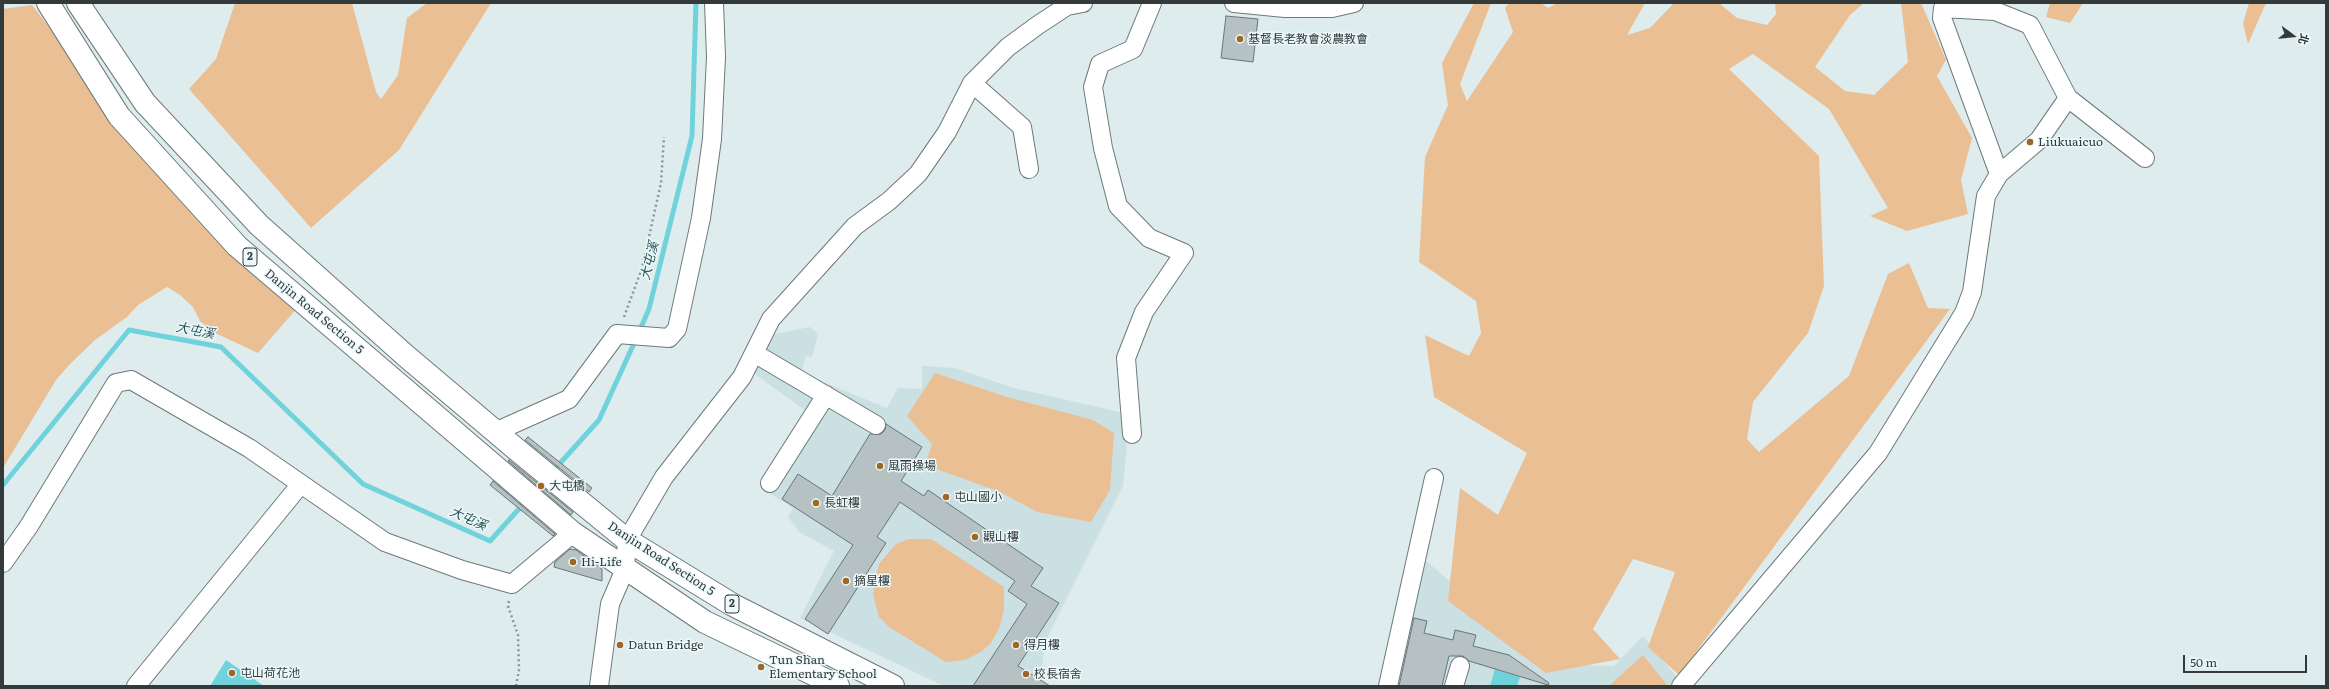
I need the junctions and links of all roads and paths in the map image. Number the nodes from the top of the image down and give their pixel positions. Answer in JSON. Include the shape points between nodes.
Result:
{"nodes":[{"id":1,"x":48,"y":3,"type":"edge"},
{"id":2,"x":78,"y":3,"type":"edge"},
{"id":3,"x":714,"y":3,"type":"edge"},
{"id":4,"x":1082,"y":3,"type":"edge"},
{"id":5,"x":1152,"y":3,"type":"edge"},
{"id":6,"x":1234,"y":3,"type":"edge"},
{"id":7,"x":1354,"y":3,"type":"edge"},
{"id":8,"x":972,"y":83,"type":"junction"},
{"id":9,"x":2068,"y":98,"type":"junction"},
{"id":10,"x":664,"y":137,"type":"dead end"},
{"id":11,"x":2145,"y":158,"type":"dead end"},
{"id":12,"x":1029,"y":169,"type":"dead end"},
{"id":13,"x":1999,"y":174,"type":"junction"},
{"id":14,"x":622,"y":335,"type":"junction"},
{"id":15,"x":754,"y":353,"type":"junction"},
{"id":16,"x":826,"y":396,"type":"junction"},
{"id":17,"x":876,"y":425,"type":"dead end"},
{"id":18,"x":495,"y":432,"type":"junction"},
{"id":19,"x":1132,"y":434,"type":"dead end"},
{"id":20,"x":1434,"y":478,"type":"dead end"},
{"id":21,"x":770,"y":483,"type":"dead end"},
{"id":22,"x":300,"y":485,"type":"junction"},
{"id":23,"x":570,"y":531,"type":"junction"},
{"id":24,"x":627,"y":540,"type":"junction"},
{"id":25,"x":3,"y":563,"type":"edge"},
{"id":26,"x":625,"y":569,"type":"junction"},
{"id":27,"x":512,"y":584,"type":"junction"},
{"id":28,"x":840,"y":660,"type":"junction"},
{"id":29,"x":1460,"y":666,"type":"dead end"},
{"id":30,"x":834,"y":684,"type":"edge"},
{"id":31,"x":136,"y":686,"type":"edge"},
{"id":32,"x":516,"y":686,"type":"edge"},
{"id":33,"x":599,"y":686,"type":"edge"},
{"id":34,"x":893,"y":686,"type":"edge"},
{"id":35,"x":1388,"y":686,"type":"edge"},
{"id":36,"x":1454,"y":686,"type":"edge"},
{"id":37,"x":1681,"y":686,"type":"edge"}],
"edges":[{"from":1,"to":23,"type":"main road","name":"Danjin Road Section 5","number":"2","via":[[119,116],[237,246]]},
{"from":2,"to":18,"type":"main road","number":"2","via":[[145,103],[259,224]]},
{"from":3,"to":14,"type":"street","via":[[716,56],[712,139],[701,218],[677,329],[669,338]]},
{"from":4,"to":8,"type":"street","via":[[1067,6],[1038,25],[1008,47]]},
{"from":5,"to":19,"type":"street","via":[[1133,49],[1100,64],[1093,87],[1103,148],[1118,206],[1149,238],[1184,253],[1144,312],[1126,358]]},
{"from":6,"to":7,"type":"street","via":[[1285,8],[1332,8]]},
{"from":8,"to":12,"type":"street","via":[[1022,127]]},
{"from":8,"to":15,"type":"street","via":[[946,132],[918,174],[889,202],[855,226],[771,320]]},
{"from":9,"to":11,"type":"street"},
{"from":9,"to":13,"type":"street","via":[[2039,140]]},
{"from":9,"to":13,"type":"street","via":[[2030,25],[1995,11],[1943,8],[1942,18]]},
{"from":10,"to":14,"type":"path","via":[[661,183],[642,268]]},
{"from":13,"to":37,"type":"street","via":[[1986,196],[1972,292],[1964,313],[1878,453]]},
{"from":14,"to":18,"type":"street","via":[[569,399]]},
{"from":15,"to":16,"type":"street"},
{"from":15,"to":24,"type":"street","via":[[742,377],[664,478]]},
{"from":16,"to":17,"type":"street"},
{"from":16,"to":21,"type":"street"},
{"from":18,"to":24,"type":"main road","name":"Danjin Road Section 5","number":"2"},
{"from":20,"to":35,"type":"street"},
{"from":22,"to":25,"type":"street","via":[[249,448],[131,380],[116,383],[29,526]]},
{"from":22,"to":27,"type":"street","via":[[384,542],[462,570]]},
{"from":22,"to":31,"type":"street"},
{"from":23,"to":26,"type":"main road","number":"2"},
{"from":23,"to":27,"type":"street"},
{"from":24,"to":26,"type":"street"},
{"from":24,"to":28,"type":"main road","name":"Danjin Road Section 5","number":"2","via":[[733,604]]},
{"from":26,"to":30,"type":"main road","number":"2","via":[[705,622]]},
{"from":26,"to":33,"type":"street","via":[[610,604]]},
{"from":27,"to":32,"type":"path","via":[[508,606],[518,635],[519,670]]},
{"from":28,"to":30,"type":"main road"},
{"from":28,"to":34,"type":"main road","name":"Danjin Road Section 5","number":"2"},
{"from":29,"to":36,"type":"street"}]}
